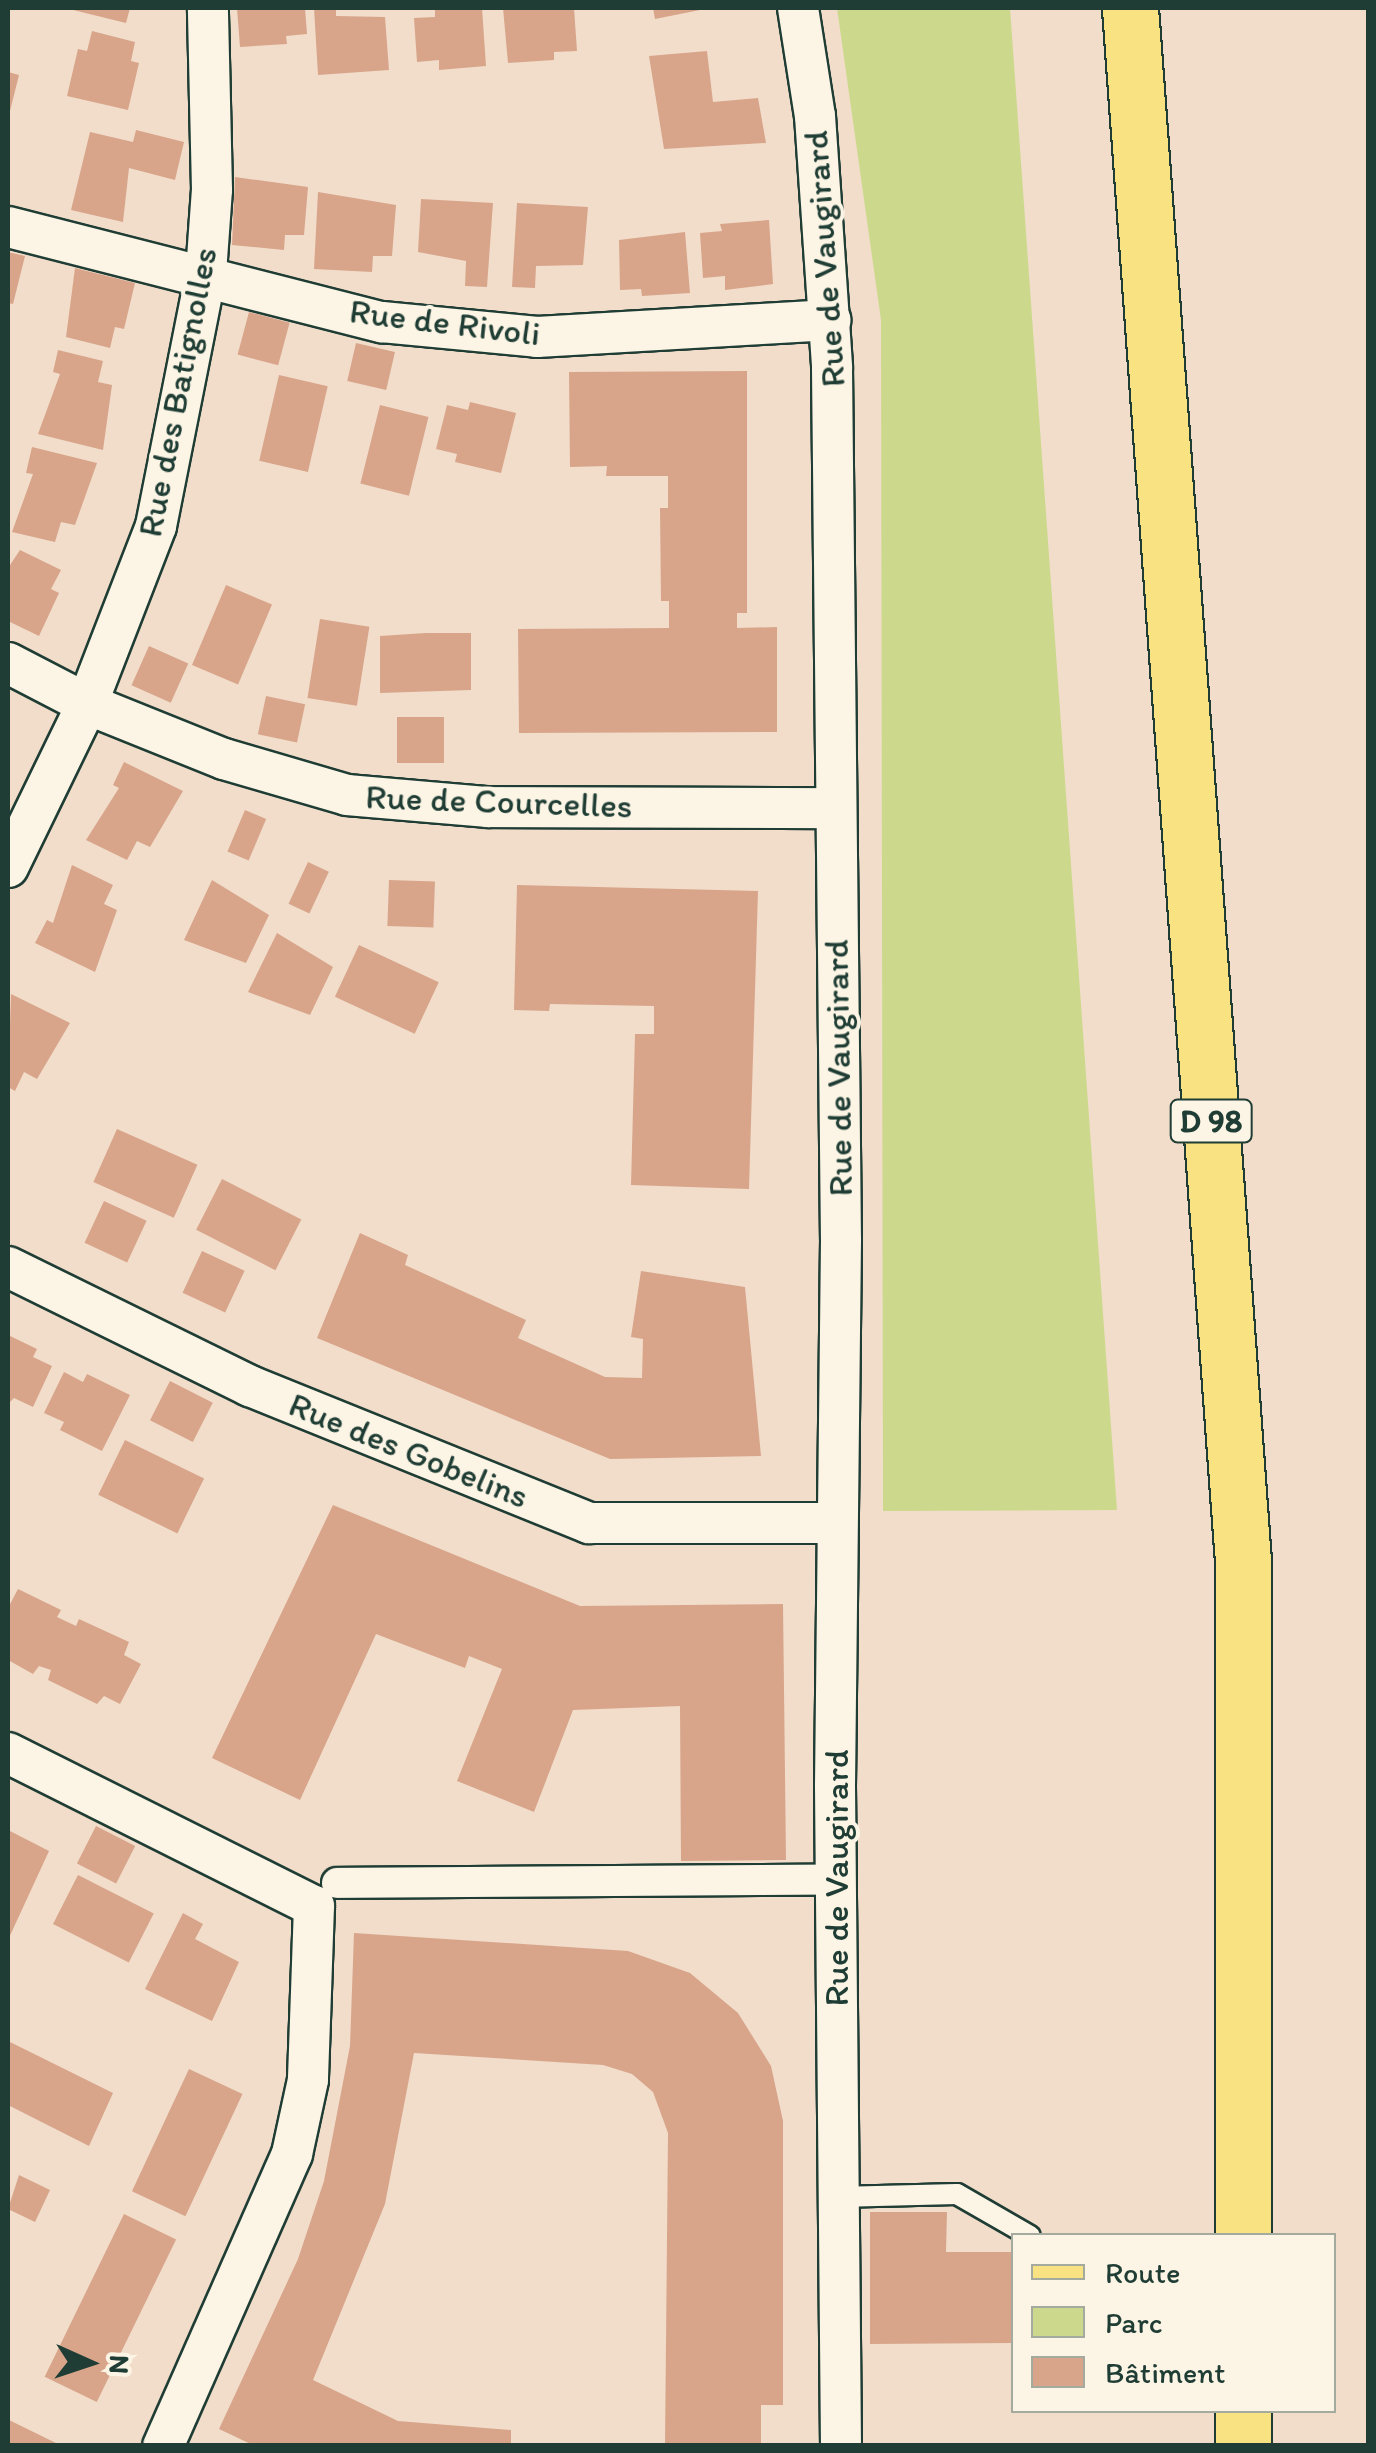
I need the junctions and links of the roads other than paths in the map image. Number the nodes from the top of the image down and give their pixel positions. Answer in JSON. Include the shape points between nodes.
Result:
{"nodes":[{"id":1,"x":208,"y":8,"type":"edge"},
{"id":2,"x":798,"y":8,"type":"edge"},
{"id":3,"x":1130,"y":8,"type":"edge"},
{"id":4,"x":8,"y":228,"type":"edge"},
{"id":5,"x":206,"y":273,"type":"junction"},
{"id":6,"x":831,"y":320,"type":"junction"},
{"id":7,"x":8,"y":663,"type":"edge"},
{"id":8,"x":87,"y":704,"type":"junction"},
{"id":9,"x":835,"y":808,"type":"junction"},
{"id":10,"x":8,"y":867,"type":"edge"},
{"id":11,"x":8,"y":1267,"type":"edge"},
{"id":12,"x":836,"y":1524,"type":"junction"},
{"id":13,"x":8,"y":1753,"type":"edge"},
{"id":14,"x":819,"y":1880,"type":"dead end"},
{"id":15,"x":325,"y":1895,"type":"junction"},
{"id":16,"x":837,"y":2197,"type":"junction"},
{"id":17,"x":1025,"y":2233,"type":"edge"},
{"id":18,"x":1243,"y":2233,"type":"edge"},
{"id":19,"x":1243,"y":2413,"type":"edge"},
{"id":20,"x":162,"y":2446,"type":"edge"},
{"id":21,"x":841,"y":2446,"type":"edge"},
{"id":22,"x":1243,"y":2446,"type":"edge"}],
"edges":[{"from":1,"to":5,"type":"street","name":"Rue des Batignolles","via":[[212,190]]},
{"from":2,"to":6,"type":"street","name":"Rue de Vaugirard","via":[[815,116]]},
{"from":3,"to":18,"type":"main road","number":"D 98","via":[[1244,1562]]},
{"from":4,"to":5,"type":"street","name":"Rue de Rivoli"},
{"from":5,"to":6,"type":"street","name":"Rue de Rivoli","via":[[382,322],[537,337]]},
{"from":5,"to":8,"type":"street","name":"Rue des Batignolles","via":[[156,526]]},
{"from":6,"to":9,"type":"street","name":"Rue de Vaugirard"},
{"from":7,"to":8,"type":"street","name":"Rue de Courcelles"},
{"from":8,"to":9,"type":"street","name":"Rue de Courcelles","via":[[224,759],[348,795],[488,807]]},
{"from":8,"to":10,"type":"street","name":"Rue des Batignolles"},
{"from":9,"to":12,"type":"street","name":"Rue de Vaugirard","via":[[841,1240]]},
{"from":11,"to":12,"type":"street","name":"Rue des Gobelins","via":[[250,1386],[589,1524]]},
{"from":12,"to":16,"type":"street","name":"Rue de Vaugirard"},
{"from":13,"to":15,"type":"street"},
{"from":14,"to":15,"type":"street"},
{"from":15,"to":20,"type":"street","via":[[308,2080],[292,2154]]},
{"from":16,"to":17,"type":"lane","via":[[957,2194]]},
{"from":16,"to":21,"type":"street","name":"Rue de Vaugirard"},
{"from":19,"to":22,"type":"main road"}]}
